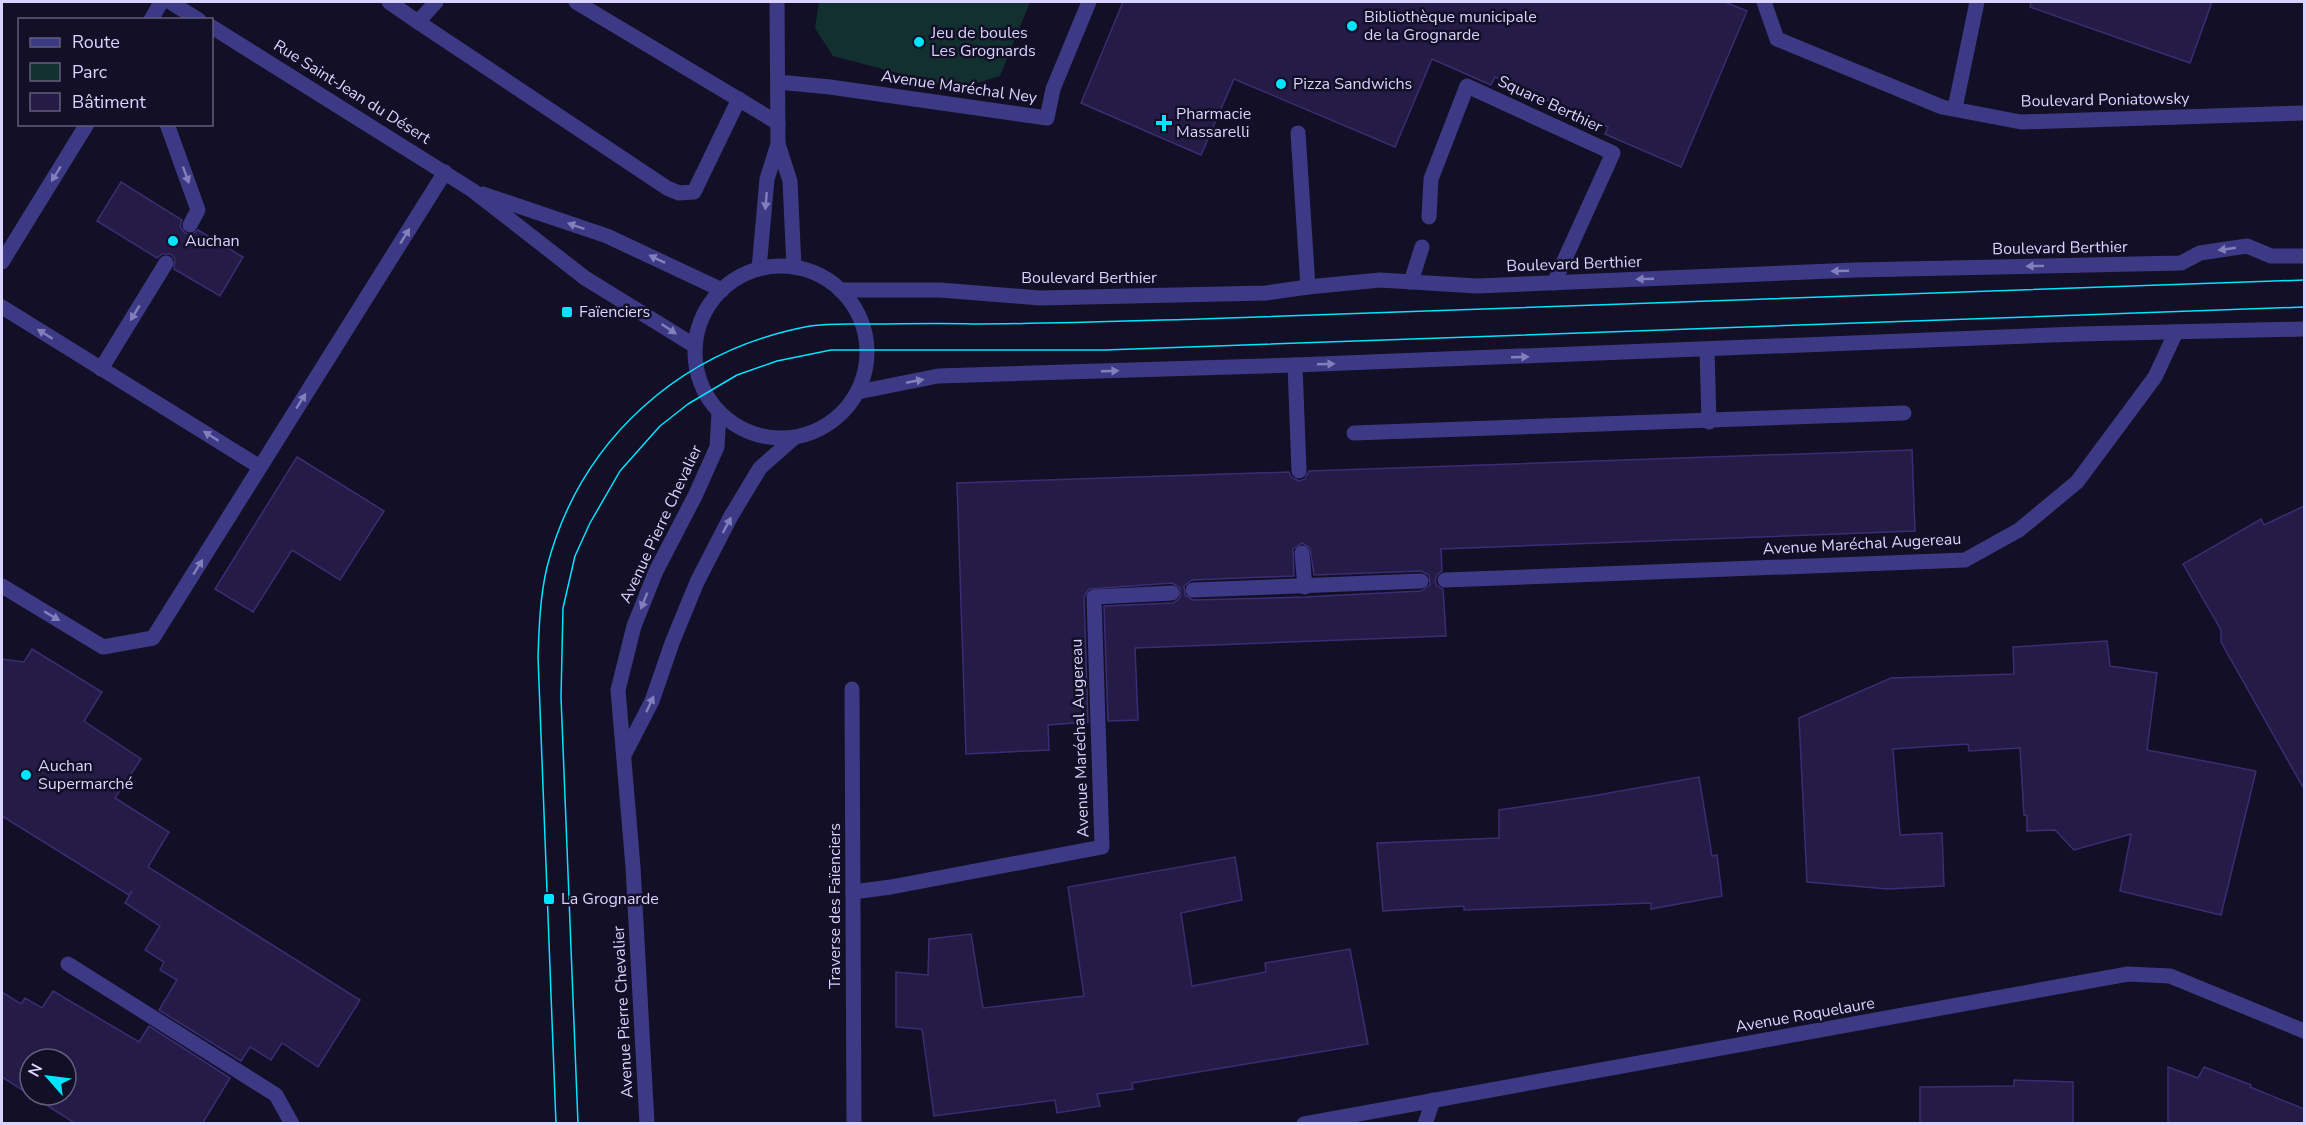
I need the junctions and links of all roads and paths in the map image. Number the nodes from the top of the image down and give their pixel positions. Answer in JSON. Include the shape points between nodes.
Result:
{"nodes":[{"id":1,"x":161,"y":2,"type":"edge"},
{"id":2,"x":170,"y":2,"type":"edge"},
{"id":3,"x":389,"y":2,"type":"edge"},
{"id":4,"x":436,"y":2,"type":"edge"},
{"id":5,"x":576,"y":2,"type":"edge"},
{"id":6,"x":777,"y":2,"type":"edge"},
{"id":7,"x":1089,"y":2,"type":"edge"},
{"id":8,"x":1764,"y":2,"type":"edge"},
{"id":9,"x":1977,"y":2,"type":"edge"},
{"id":10,"x":152,"y":18,"type":"edge"},
{"id":11,"x":196,"y":18,"type":"edge"},
{"id":12,"x":418,"y":22,"type":"junction"},
{"id":13,"x":213,"y":28,"type":"edge"},
{"id":14,"x":778,"y":82,"type":"junction"},
{"id":15,"x":739,"y":99,"type":"junction"},
{"id":16,"x":1955,"y":108,"type":"junction"},
{"id":17,"x":2304,"y":113,"type":"edge"},
{"id":18,"x":778,"y":123,"type":"junction"},
{"id":19,"x":86,"y":126,"type":"edge"},
{"id":20,"x":168,"y":126,"type":"edge"},
{"id":21,"x":1298,"y":132,"type":"dead end"},
{"id":22,"x":778,"y":144,"type":"junction"},
{"id":23,"x":445,"y":172,"type":"junction"},
{"id":24,"x":472,"y":190,"type":"junction"},
{"id":25,"x":1429,"y":217,"type":"dead end"},
{"id":26,"x":190,"y":225,"type":"dead end"},
{"id":27,"x":1422,"y":247,"type":"dead end"},
{"id":28,"x":2304,"y":256,"type":"edge"},
{"id":29,"x":2,"y":262,"type":"edge"},
{"id":30,"x":166,"y":263,"type":"dead end"},
{"id":31,"x":794,"y":267,"type":"junction"},
{"id":32,"x":759,"y":269,"type":"junction"},
{"id":33,"x":1412,"y":282,"type":"junction"},
{"id":34,"x":1554,"y":283,"type":"junction"},
{"id":35,"x":1308,"y":287,"type":"junction"},
{"id":36,"x":722,"y":290,"type":"junction"},
{"id":37,"x":840,"y":290,"type":"junction"},
{"id":38,"x":2,"y":307,"type":"edge"},
{"id":39,"x":2304,"y":330,"type":"edge"},
{"id":40,"x":2176,"y":332,"type":"junction"},
{"id":41,"x":695,"y":346,"type":"junction"},
{"id":42,"x":1707,"y":350,"type":"junction"},
{"id":43,"x":1295,"y":365,"type":"junction"},
{"id":44,"x":101,"y":369,"type":"junction"},
{"id":45,"x":858,"y":392,"type":"junction"},
{"id":46,"x":719,"y":412,"type":"junction"},
{"id":47,"x":1904,"y":413,"type":"dead end"},
{"id":48,"x":1709,"y":422,"type":"junction"},
{"id":49,"x":1354,"y":433,"type":"dead end"},
{"id":50,"x":794,"y":438,"type":"junction"},
{"id":51,"x":260,"y":467,"type":"junction"},
{"id":52,"x":1299,"y":471,"type":"dead end"},
{"id":53,"x":1302,"y":553,"type":"dead end"},
{"id":54,"x":1445,"y":580,"type":"dead end"},
{"id":55,"x":1421,"y":581,"type":"dead end"},
{"id":56,"x":2,"y":586,"type":"edge"},
{"id":57,"x":1305,"y":587,"type":"junction"},
{"id":58,"x":1193,"y":590,"type":"dead end"},
{"id":59,"x":1172,"y":592,"type":"dead end"},
{"id":60,"x":852,"y":689,"type":"dead end"},
{"id":61,"x":624,"y":755,"type":"junction"},
{"id":62,"x":853,"y":892,"type":"junction"},
{"id":63,"x":68,"y":964,"type":"dead end"},
{"id":64,"x":2304,"y":1031,"type":"edge"},
{"id":65,"x":1433,"y":1100,"type":"junction"},
{"id":66,"x":292,"y":1124,"type":"edge"},
{"id":67,"x":647,"y":1124,"type":"edge"},
{"id":68,"x":854,"y":1124,"type":"edge"},
{"id":69,"x":1304,"y":1124,"type":"edge"},
{"id":70,"x":1425,"y":1124,"type":"edge"}],
"edges":[{"from":1,"to":10,"type":"street"},
{"from":2,"to":11,"type":"street"},
{"from":3,"to":12,"type":"street"},
{"from":4,"to":12,"type":"street"},
{"from":5,"to":15,"type":"street"},
{"from":6,"to":14,"type":"street"},
{"from":7,"to":14,"type":"street","name":"Avenue Maréchal Ney","via":[[1053,89],[1047,118]]},
{"from":8,"to":16,"type":"street","name":"Boulevard Poniatowsky","via":[[1777,39],[1942,107]]},
{"from":9,"to":16,"type":"street"},
{"from":12,"to":15,"type":"street","via":[[679,193],[694,192]]},
{"from":13,"to":23,"type":"street","name":"Rue Saint-Jean du Désert"},
{"from":14,"to":18,"type":"street"},
{"from":15,"to":18,"type":"street"},
{"from":16,"to":17,"type":"street","name":"Boulevard Poniatowsky","via":[[2021,122]]},
{"from":18,"to":22,"type":"street"},
{"from":19,"to":29,"type":"street","one_way":true},
{"from":20,"to":26,"type":"street","one_way":true,"via":[[198,210]]},
{"from":21,"to":35,"type":"street"},
{"from":22,"to":31,"type":"street","via":[[790,181]]},
{"from":22,"to":32,"type":"street","one_way":true,"via":[[767,179]]},
{"from":23,"to":24,"type":"street","name":"Rue Saint-Jean du Désert"},
{"from":51,"to":23,"type":"street","one_way":true},
{"from":36,"to":24,"type":"street","name":"Rue Saint-Jean du Désert","one_way":true,"via":[[608,236]]},
{"from":24,"to":41,"type":"street","name":"Rue Saint-Jean du Désert","one_way":true,"via":[[585,278]]},
{"from":25,"to":34,"type":"street","name":"Square Berthier","via":[[1431,179],[1467,86],[1613,153]]},
{"from":27,"to":33,"type":"street"},
{"from":28,"to":34,"type":"street","name":"Boulevard Berthier","one_way":true,"via":[[2271,256],[2247,246],[2200,253],[2181,263],[1855,270]]},
{"from":30,"to":44,"type":"street","one_way":true},
{"from":31,"to":32,"type":"street"},
{"from":31,"to":37,"type":"street","via":[[819,275]]},
{"from":32,"to":36,"type":"street"},
{"from":33,"to":34,"type":"street","name":"Boulevard Berthier","via":[[1477,286]]},
{"from":33,"to":35,"type":"street","name":"Boulevard Berthier","via":[[1380,280]]},
{"from":35,"to":37,"type":"street","name":"Boulevard Berthier","via":[[1266,293],[1040,298],[940,290]]},
{"from":36,"to":41,"type":"street","via":[[703,316]]},
{"from":37,"to":45,"type":"street","via":[[853,306],[865,336],[865,370]]},
{"from":44,"to":38,"type":"street","one_way":true},
{"from":39,"to":40,"type":"street"},
{"from":40,"to":42,"type":"street"},
{"from":40,"to":54,"type":"street","name":"Avenue Maréchal Augereau","via":[[2155,377],[2077,482],[2019,530],[1965,560]]},
{"from":41,"to":46,"type":"street","via":[[696,367],[705,393]]},
{"from":43,"to":42,"type":"street","one_way":true},
{"from":42,"to":48,"type":"street"},
{"from":45,"to":43,"type":"street","one_way":true,"via":[[938,376]]},
{"from":43,"to":52,"type":"street"},
{"from":51,"to":44,"type":"street","one_way":true},
{"from":45,"to":50,"type":"street","via":[[842,414],[819,429]]},
{"from":46,"to":50,"type":"street","via":[[741,429],[767,437]]},
{"from":46,"to":61,"type":"street","name":"Avenue Pierre Chevalier","one_way":true,"via":[[717,447],[656,571],[634,626],[618,690]]},
{"from":47,"to":48,"type":"street"},
{"from":48,"to":49,"type":"street"},
{"from":61,"to":50,"type":"street","one_way":true,"via":[[652,701],[697,582],[731,516],[760,468]]},
{"from":56,"to":51,"type":"street","one_way":true,"via":[[104,647],[153,638]]},
{"from":53,"to":57,"type":"street"},
{"from":55,"to":57,"type":"street"},
{"from":57,"to":58,"type":"street"},
{"from":59,"to":62,"type":"street","name":"Avenue Maréchal Augereau","via":[[1094,597],[1102,847]]},
{"from":60,"to":62,"type":"street","name":"Traverse des Faïenciers"},
{"from":61,"to":67,"type":"street","name":"Avenue Pierre Chevalier"},
{"from":62,"to":68,"type":"street","name":"Traverse des Faïenciers"},
{"from":63,"to":66,"type":"street","via":[[276,1095]]},
{"from":64,"to":65,"type":"street","name":"Avenue Roquelaure","via":[[2170,976],[2128,974]]},
{"from":65,"to":69,"type":"street","name":"Avenue Roquelaure"},
{"from":65,"to":70,"type":"street"}]}
